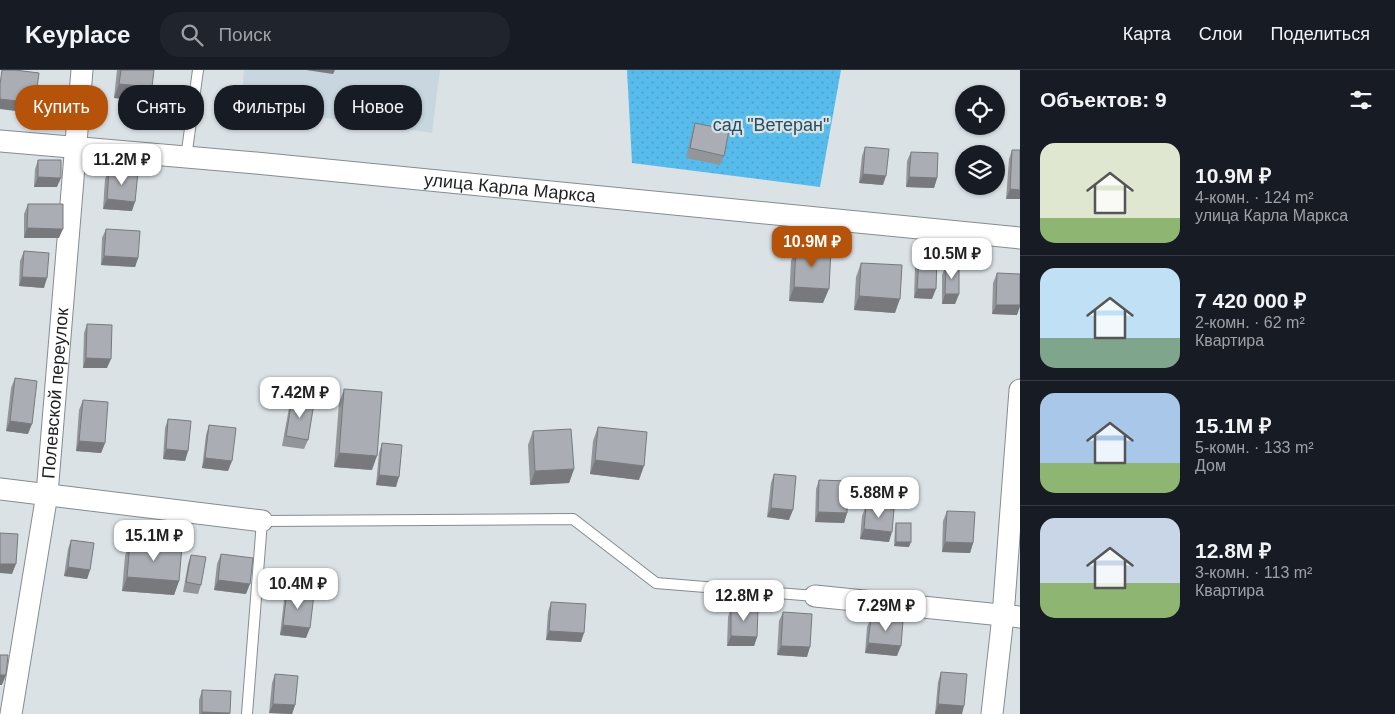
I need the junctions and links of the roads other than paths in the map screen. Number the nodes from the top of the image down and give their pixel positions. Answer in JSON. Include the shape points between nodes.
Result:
{"nodes":[{"id":1,"x":82,"y":70,"type":"edge"},
{"id":2,"x":198,"y":70,"type":"edge"},
{"id":3,"x":0,"y":141,"type":"edge"},
{"id":4,"x":75,"y":147,"type":"junction"},
{"id":5,"x":186,"y":158,"type":"junction"},
{"id":6,"x":1020,"y":238,"type":"edge"},
{"id":7,"x":1020,"y":390,"type":"edge"},
{"id":8,"x":0,"y":489,"type":"edge"},
{"id":9,"x":47,"y":494,"type":"junction"},
{"id":10,"x":262,"y":521,"type":"junction"},
{"id":11,"x":815,"y":596,"type":"joint"},
{"id":12,"x":1011,"y":616,"type":"edge"},
{"id":13,"x":12,"y":714,"type":"edge"},
{"id":14,"x":247,"y":714,"type":"edge"},
{"id":15,"x":992,"y":714,"type":"edge"}],
"edges":[{"from":1,"to":4,"type":"street","name":"Полевской переулок"},
{"from":2,"to":5,"type":"lane"},
{"from":3,"to":4,"type":"street","name":"улица Карла Маркса"},
{"from":4,"to":5,"type":"street","name":"улица Карла Маркса"},
{"from":4,"to":9,"type":"street","name":"Полевской переулок"},
{"from":5,"to":6,"type":"street","name":"улица Карла Маркса"},
{"from":7,"to":12,"type":"street"},
{"from":8,"to":9,"type":"street"},
{"from":9,"to":10,"type":"street"},
{"from":9,"to":13,"type":"street","name":"Полевской переулок"},
{"from":10,"to":11,"type":"lane","via":[[573,519],[656,583]]},
{"from":10,"to":14,"type":"lane"},
{"from":11,"to":12,"type":"street"},
{"from":12,"to":15,"type":"street"}]}
